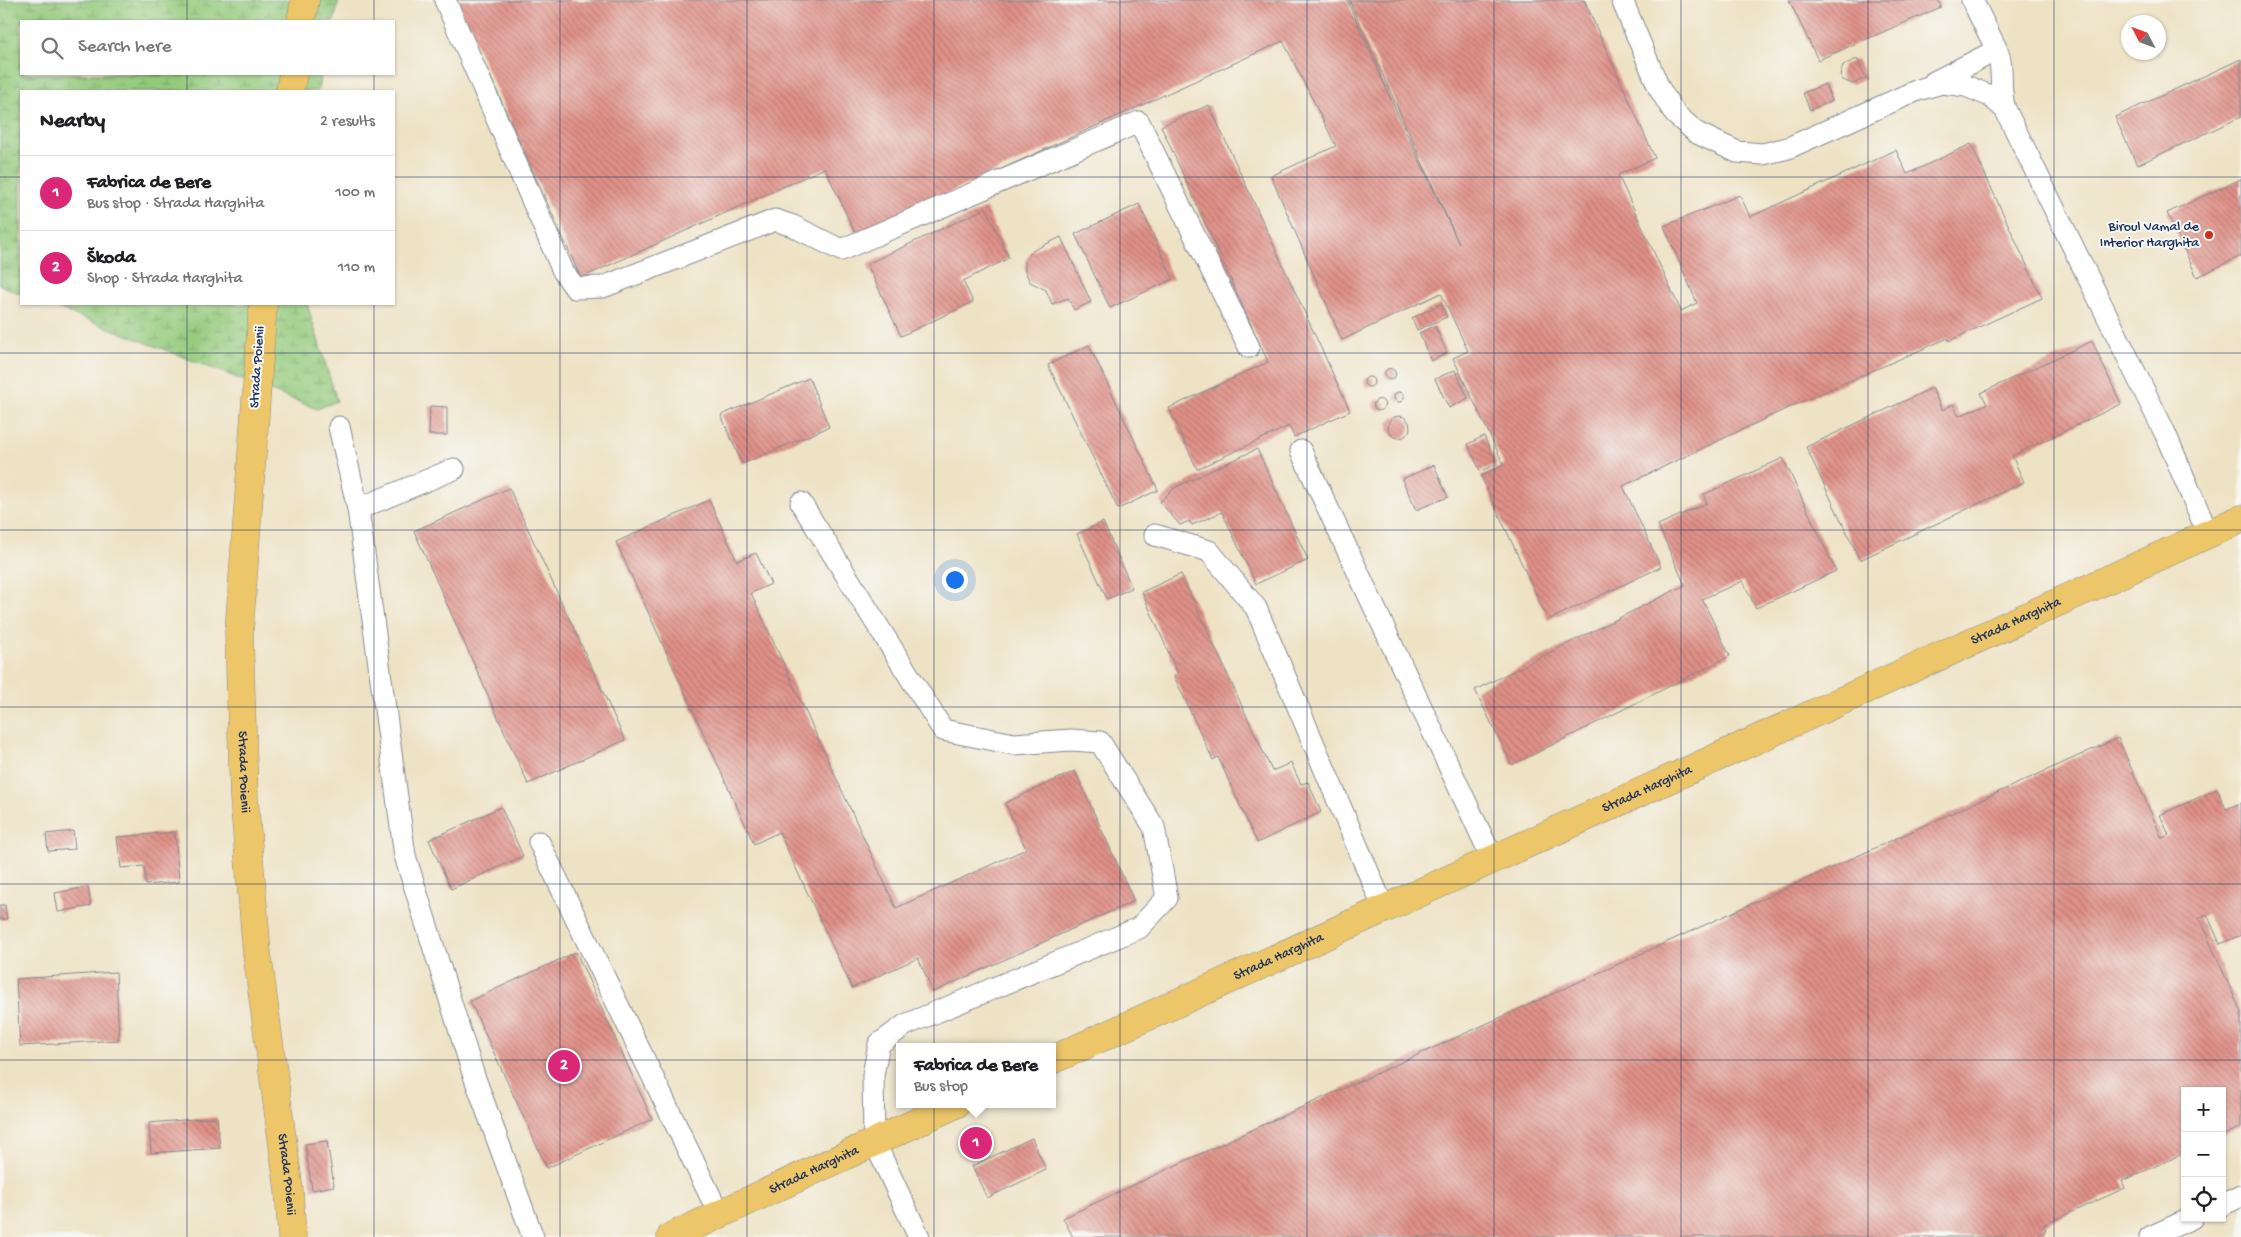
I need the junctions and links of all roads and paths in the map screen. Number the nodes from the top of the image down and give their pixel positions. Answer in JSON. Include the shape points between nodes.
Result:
{"nodes":[{"id":1,"x":305,"y":0,"type":"edge"},
{"id":2,"x":445,"y":0,"type":"edge"},
{"id":3,"x":1622,"y":0,"type":"edge"},
{"id":4,"x":1972,"y":0,"type":"edge"},
{"id":5,"x":301,"y":20,"type":"edge"},
{"id":6,"x":1997,"y":50,"type":"junction"},
{"id":7,"x":292,"y":75,"type":"edge"},
{"id":8,"x":290,"y":90,"type":"edge"},
{"id":9,"x":1918,"y":90,"type":"junction"},
{"id":10,"x":2005,"y":109,"type":"junction"},
{"id":11,"x":263,"y":305,"type":"edge"},
{"id":12,"x":1249,"y":346,"type":"dead end"},
{"id":13,"x":339,"y":427,"type":"dead end"},
{"id":14,"x":1301,"y":451,"type":"dead end"},
{"id":15,"x":454,"y":469,"type":"dead end"},
{"id":16,"x":801,"y":503,"type":"dead end"},
{"id":17,"x":358,"y":509,"type":"junction"},
{"id":18,"x":2241,"y":519,"type":"edge"},
{"id":19,"x":2208,"y":534,"type":"junction"},
{"id":20,"x":1155,"y":535,"type":"dead end"},
{"id":21,"x":539,"y":842,"type":"dead end"},
{"id":22,"x":1493,"y":860,"type":"junction"},
{"id":23,"x":1384,"y":909,"type":"junction"},
{"id":24,"x":1056,"y":1058,"type":"edge"},
{"id":25,"x":947,"y":1108,"type":"edge"},
{"id":26,"x":874,"y":1141,"type":"junction"},
{"id":27,"x":2241,"y":1196,"type":"edge"},
{"id":28,"x":2226,"y":1203,"type":"edge"},
{"id":29,"x":719,"y":1214,"type":"junction"},
{"id":30,"x":2183,"y":1222,"type":"edge"},
{"id":31,"x":292,"y":1237,"type":"edge"},
{"id":32,"x":533,"y":1237,"type":"edge"},
{"id":33,"x":671,"y":1237,"type":"edge"},
{"id":34,"x":918,"y":1237,"type":"edge"},
{"id":35,"x":2150,"y":1237,"type":"edge"}],
"edges":[{"from":1,"to":5,"type":"main road"},
{"from":2,"to":12,"type":"lane","via":[[563,271],[575,288],[603,287],[775,220],[841,250],[1138,122]]},
{"from":3,"to":9,"type":"lane","via":[[1659,88],[1675,114],[1697,133],[1738,152],[1763,154],[1788,148]]},
{"from":4,"to":6,"type":"lane"},
{"from":6,"to":9,"type":"lane"},
{"from":6,"to":10,"type":"lane"},
{"from":7,"to":8,"type":"main road"},
{"from":9,"to":10,"type":"lane","via":[[1942,83],[1966,86],[1990,96]]},
{"from":10,"to":19,"type":"lane","via":[[2161,424]]},
{"from":11,"to":31,"type":"main road","name":"Strada Poienii","via":[[239,632],[244,798],[258,953],[289,1190]]},
{"from":13,"to":17,"type":"lane"},
{"from":14,"to":22,"type":"lane"},
{"from":15,"to":17,"type":"lane"},
{"from":16,"to":26,"type":"lane","via":[[944,730],[1014,744],[1071,740],[1100,742],[1154,827],[1167,898],[1139,928],[905,1025],[879,1044],[873,1075]]},
{"from":17,"to":32,"type":"lane","via":[[405,856],[473,1073]]},
{"from":18,"to":19,"type":"main road","name":"Strada Harghita"},
{"from":19,"to":22,"type":"main road","name":"Strada Harghita"},
{"from":20,"to":23,"type":"lane","via":[[1209,551],[1256,608]]},
{"from":21,"to":29,"type":"lane"},
{"from":22,"to":23,"type":"main road","name":"Strada Harghita"},
{"from":23,"to":24,"type":"main road","name":"Strada Harghita"},
{"from":25,"to":26,"type":"main road","name":"Strada Harghita"},
{"from":26,"to":29,"type":"main road","name":"Strada Harghita"},
{"from":26,"to":34,"type":"lane"},
{"from":27,"to":28,"type":"lane"},
{"from":29,"to":33,"type":"main road","name":"Strada Harghita"},
{"from":30,"to":35,"type":"lane"}]}
